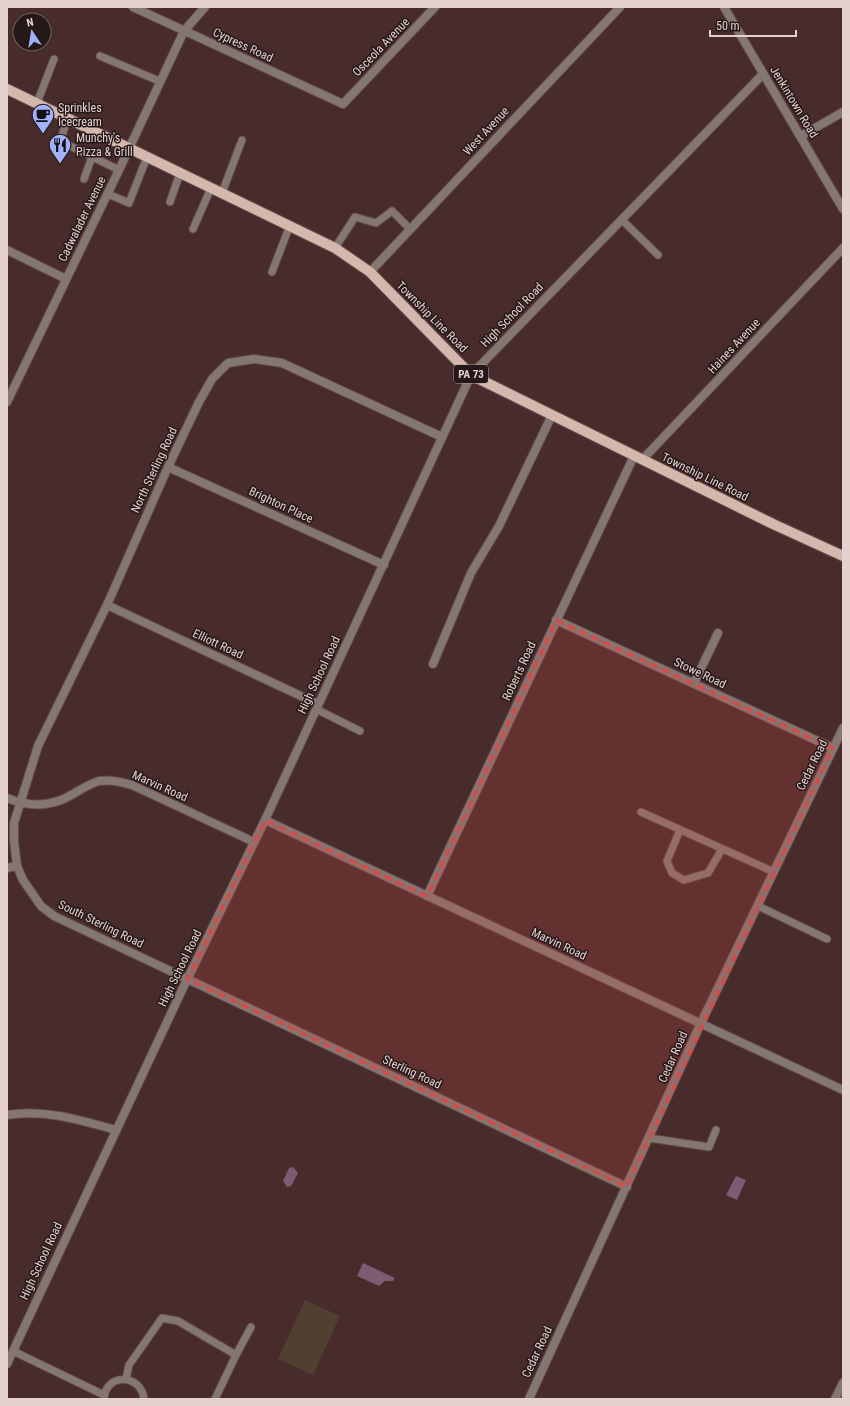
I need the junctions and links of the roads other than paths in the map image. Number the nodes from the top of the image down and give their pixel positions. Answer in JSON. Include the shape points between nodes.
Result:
{"nodes":[{"id":1,"x":133,"y":7,"type":"edge"},
{"id":2,"x":205,"y":7,"type":"edge"},
{"id":3,"x":435,"y":7,"type":"edge"},
{"id":4,"x":620,"y":7,"type":"edge"},
{"id":5,"x":724,"y":7,"type":"edge"},
{"id":6,"x":184,"y":31,"type":"junction"},
{"id":7,"x":100,"y":56,"type":"dead end"},
{"id":8,"x":54,"y":58,"type":"dead end"},
{"id":9,"x":763,"y":74,"type":"junction"},
{"id":10,"x":159,"y":81,"type":"junction"},
{"id":11,"x":7,"y":89,"type":"edge"},
{"id":12,"x":37,"y":103,"type":"junction"},
{"id":13,"x":343,"y":104,"type":"joint"},
{"id":14,"x":843,"y":112,"type":"edge"},
{"id":15,"x":68,"y":118,"type":"junction"},
{"id":16,"x":801,"y":136,"type":"junction"},
{"id":17,"x":242,"y":140,"type":"dead end"},
{"id":18,"x":129,"y":149,"type":"junction"},
{"id":19,"x":92,"y":157,"type":"junction"},
{"id":20,"x":147,"y":157,"type":"junction"},
{"id":21,"x":119,"y":170,"type":"junction"},
{"id":22,"x":180,"y":173,"type":"junction"},
{"id":23,"x":84,"y":179,"type":"dead end"},
{"id":24,"x":212,"y":188,"type":"junction"},
{"id":25,"x":222,"y":193,"type":"junction"},
{"id":26,"x":108,"y":194,"type":"junction"},
{"id":27,"x":170,"y":202,"type":"dead end"},
{"id":28,"x":843,"y":209,"type":"edge"},
{"id":29,"x":622,"y":220,"type":"junction"},
{"id":30,"x":290,"y":225,"type":"junction"},
{"id":31,"x":193,"y":228,"type":"dead end"},
{"id":32,"x":410,"y":229,"type":"junction"},
{"id":33,"x":335,"y":248,"type":"junction"},
{"id":34,"x":843,"y":248,"type":"edge"},
{"id":35,"x":7,"y":250,"type":"edge"},
{"id":36,"x":658,"y":255,"type":"dead end"},
{"id":37,"x":272,"y":272,"type":"dead end"},
{"id":38,"x":370,"y":272,"type":"junction"},
{"id":39,"x":66,"y":279,"type":"junction"},
{"id":40,"x":471,"y":375,"type":"junction"},
{"id":41,"x":7,"y":402,"type":"edge"},
{"id":42,"x":552,"y":415,"type":"junction"},
{"id":43,"x":442,"y":437,"type":"junction"},
{"id":44,"x":638,"y":458,"type":"junction"},
{"id":45,"x":168,"y":467,"type":"junction"},
{"id":46,"x":843,"y":556,"type":"edge"},
{"id":47,"x":384,"y":565,"type":"junction"},
{"id":48,"x":107,"y":605,"type":"junction"},
{"id":49,"x":556,"y":620,"type":"junction"},
{"id":50,"x":718,"y":633,"type":"dead end"},
{"id":51,"x":433,"y":664,"type":"dead end"},
{"id":52,"x":694,"y":683,"type":"junction"},
{"id":53,"x":317,"y":707,"type":"junction"},
{"id":54,"x":843,"y":728,"type":"edge"},
{"id":55,"x":360,"y":731,"type":"dead end"},
{"id":56,"x":833,"y":748,"type":"junction"},
{"id":57,"x":7,"y":798,"type":"edge"},
{"id":58,"x":19,"y":803,"type":"junction"},
{"id":59,"x":641,"y":812,"type":"dead end"},
{"id":60,"x":265,"y":820,"type":"junction"},
{"id":61,"x":680,"y":830,"type":"junction"},
{"id":62,"x":254,"y":842,"type":"junction"},
{"id":63,"x":722,"y":849,"type":"junction"},
{"id":64,"x":17,"y":866,"type":"junction"},
{"id":65,"x":7,"y":868,"type":"edge"},
{"id":66,"x":774,"y":872,"type":"junction"},
{"id":67,"x":428,"y":896,"type":"junction"},
{"id":68,"x":758,"y":906,"type":"junction"},
{"id":69,"x":827,"y":939,"type":"dead end"},
{"id":70,"x":188,"y":979,"type":"junction"},
{"id":71,"x":701,"y":1024,"type":"junction"},
{"id":72,"x":843,"y":1090,"type":"edge"},
{"id":73,"x":7,"y":1116,"type":"edge"},
{"id":74,"x":116,"y":1130,"type":"junction"},
{"id":75,"x":716,"y":1130,"type":"dead end"},
{"id":76,"x":649,"y":1138,"type":"junction"},
{"id":77,"x":627,"y":1187,"type":"junction"},
{"id":78,"x":251,"y":1327,"type":"dead end"},
{"id":79,"x":13,"y":1351,"type":"junction"},
{"id":80,"x":236,"y":1355,"type":"junction"},
{"id":81,"x":7,"y":1364,"type":"edge"},
{"id":82,"x":126,"y":1379,"type":"junction"},
{"id":83,"x":843,"y":1383,"type":"edge"},
{"id":84,"x":104,"y":1397,"type":"edge"},
{"id":85,"x":144,"y":1399,"type":"edge"},
{"id":86,"x":215,"y":1399,"type":"edge"},
{"id":87,"x":528,"y":1399,"type":"edge"},
{"id":88,"x":835,"y":1399,"type":"edge"}],
"edges":[{"from":1,"to":6,"type":"street","name":"Cypress Road"},
{"from":2,"to":6,"type":"street","name":"Cadwalader Avenue"},
{"from":3,"to":13,"type":"street","name":"Osceola Avenue"},
{"from":4,"to":32,"type":"street","name":"West Avenue"},
{"from":5,"to":9,"type":"street","name":"Jenkintown Road"},
{"from":6,"to":10,"type":"street","name":"Cadwalader Avenue"},
{"from":6,"to":13,"type":"street","name":"Cypress Road"},
{"from":7,"to":10,"type":"lane"},
{"from":8,"to":12,"type":"lane"},
{"from":9,"to":16,"type":"street","name":"Jenkintown Road"},
{"from":9,"to":29,"type":"street","name":"High School Road"},
{"from":10,"to":18,"type":"street","name":"Cadwalader Avenue"},
{"from":11,"to":12,"type":"main road","name":"Township Line Road","number":"PA 73"},
{"from":12,"to":15,"type":"main road","name":"Township Line Road","number":"PA 73"},
{"from":14,"to":16,"type":"street"},
{"from":15,"to":18,"type":"main road","name":"Township Line Road","number":"PA 73"},
{"from":15,"to":19,"type":"lane","via":[[60,141]]},
{"from":16,"to":28,"type":"street","name":"Jenkintown Road"},
{"from":17,"to":25,"type":"lane"},
{"from":18,"to":20,"type":"main road","name":"Township Line Road","number":"PA 73"},
{"from":18,"to":21,"type":"street","name":"Cadwalader Avenue"},
{"from":19,"to":21,"type":"lane"},
{"from":19,"to":23,"type":"lane"},
{"from":20,"to":22,"type":"main road","name":"Township Line Road","number":"PA 73"},
{"from":20,"to":26,"type":"lane","via":[[129,203]]},
{"from":21,"to":26,"type":"street","name":"Cadwalader Avenue"},
{"from":22,"to":24,"type":"main road","name":"Township Line Road","number":"PA 73"},
{"from":22,"to":27,"type":"lane"},
{"from":24,"to":25,"type":"main road","name":"Township Line Road","number":"PA 73"},
{"from":24,"to":31,"type":"lane"},
{"from":25,"to":30,"type":"main road","name":"Township Line Road","number":"PA 73"},
{"from":26,"to":39,"type":"street","name":"Cadwalader Avenue"},
{"from":29,"to":36,"type":"lane"},
{"from":29,"to":40,"type":"street","name":"High School Road"},
{"from":30,"to":33,"type":"main road","name":"Township Line Road","number":"PA 73"},
{"from":30,"to":37,"type":"lane"},
{"from":32,"to":33,"type":"lane","via":[[392,211],[376,222],[356,217]]},
{"from":32,"to":38,"type":"street","name":"West Avenue"},
{"from":33,"to":38,"type":"main road","name":"Township Line Road","number":"PA 73"},
{"from":34,"to":44,"type":"street","name":"Haines Avenue"},
{"from":35,"to":39,"type":"street"},
{"from":38,"to":40,"type":"main road","name":"Township Line Road","number":"PA 73"},
{"from":39,"to":41,"type":"street","name":"Cadwalader Avenue"},
{"from":40,"to":42,"type":"main road","name":"Township Line Road","number":"PA 73"},
{"from":40,"to":43,"type":"street","name":"High School Road"},
{"from":42,"to":44,"type":"main road","name":"Township Line Road","number":"PA 73"},
{"from":42,"to":51,"type":"street","via":[[499,526],[471,573]]},
{"from":43,"to":45,"type":"street","name":"North Sterling Road","via":[[282,363],[254,359],[228,363],[212,379]]},
{"from":43,"to":47,"type":"street","name":"High School Road"},
{"from":44,"to":46,"type":"main road","name":"Township Line Road","number":"PA 73"},
{"from":44,"to":49,"type":"street","name":"Roberts Road"},
{"from":45,"to":47,"type":"street","name":"Brighton Place"},
{"from":45,"to":48,"type":"street","name":"North Sterling Road"},
{"from":47,"to":53,"type":"street","name":"High School Road"},
{"from":48,"to":53,"type":"street","name":"Elliott Road"},
{"from":48,"to":58,"type":"street","name":"North Sterling Road","via":[[38,746]]},
{"from":49,"to":52,"type":"street","name":"Stowe Road"},
{"from":49,"to":67,"type":"street","name":"Roberts Road"},
{"from":50,"to":52,"type":"street"},
{"from":52,"to":56,"type":"street","name":"Stowe Road"},
{"from":53,"to":55,"type":"lane"},
{"from":53,"to":60,"type":"street","name":"High School Road"},
{"from":54,"to":56,"type":"street","name":"Cedar Road"},
{"from":56,"to":66,"type":"street","name":"Cedar Road"},
{"from":57,"to":58,"type":"street","name":"Marvin Road"},
{"from":58,"to":62,"type":"street","name":"Marvin Road","via":[[40,805],[61,800],[87,785],[100,781],[116,781],[132,785]]},
{"from":58,"to":64,"type":"street","name":"South Sterling Road","via":[[14,829]]},
{"from":59,"to":61,"type":"lane"},
{"from":60,"to":62,"type":"street","name":"High School Road"},
{"from":60,"to":67,"type":"street","name":"Marvin Road"},
{"from":61,"to":63,"type":"lane"},
{"from":61,"to":63,"type":"lane","via":[[667,860],[672,873],[684,880],[708,873]]},
{"from":62,"to":70,"type":"street","name":"High School Road"},
{"from":63,"to":66,"type":"lane"},
{"from":64,"to":65,"type":"street"},
{"from":64,"to":70,"type":"street","name":"South Sterling Road","via":[[36,900],[54,916]]},
{"from":66,"to":68,"type":"street","name":"Cedar Road"},
{"from":67,"to":71,"type":"street","name":"Marvin Road"},
{"from":68,"to":69,"type":"lane"},
{"from":68,"to":71,"type":"street","name":"Cedar Road"},
{"from":70,"to":74,"type":"street","name":"High School Road"},
{"from":70,"to":77,"type":"street","name":"Sterling Road"},
{"from":71,"to":72,"type":"street","name":"Marvin Road"},
{"from":71,"to":76,"type":"street","name":"Cedar Road"},
{"from":73,"to":74,"type":"street","via":[[41,1114],[74,1118]]},
{"from":74,"to":79,"type":"street","name":"High School Road"},
{"from":75,"to":76,"type":"lane","via":[[709,1147]]},
{"from":76,"to":77,"type":"street","name":"Cedar Road"},
{"from":77,"to":87,"type":"street","name":"Cedar Road"},
{"from":78,"to":80,"type":"lane"},
{"from":79,"to":81,"type":"street","name":"High School Road"},
{"from":79,"to":84,"type":"lane"},
{"from":80,"to":82,"type":"lane","via":[[178,1320],[162,1318],[129,1366]]},
{"from":80,"to":86,"type":"lane"},
{"from":82,"to":84,"type":"lane","via":[[110,1385]]},
{"from":82,"to":85,"type":"lane","via":[[139,1386]]},
{"from":83,"to":88,"type":"street"}]}
